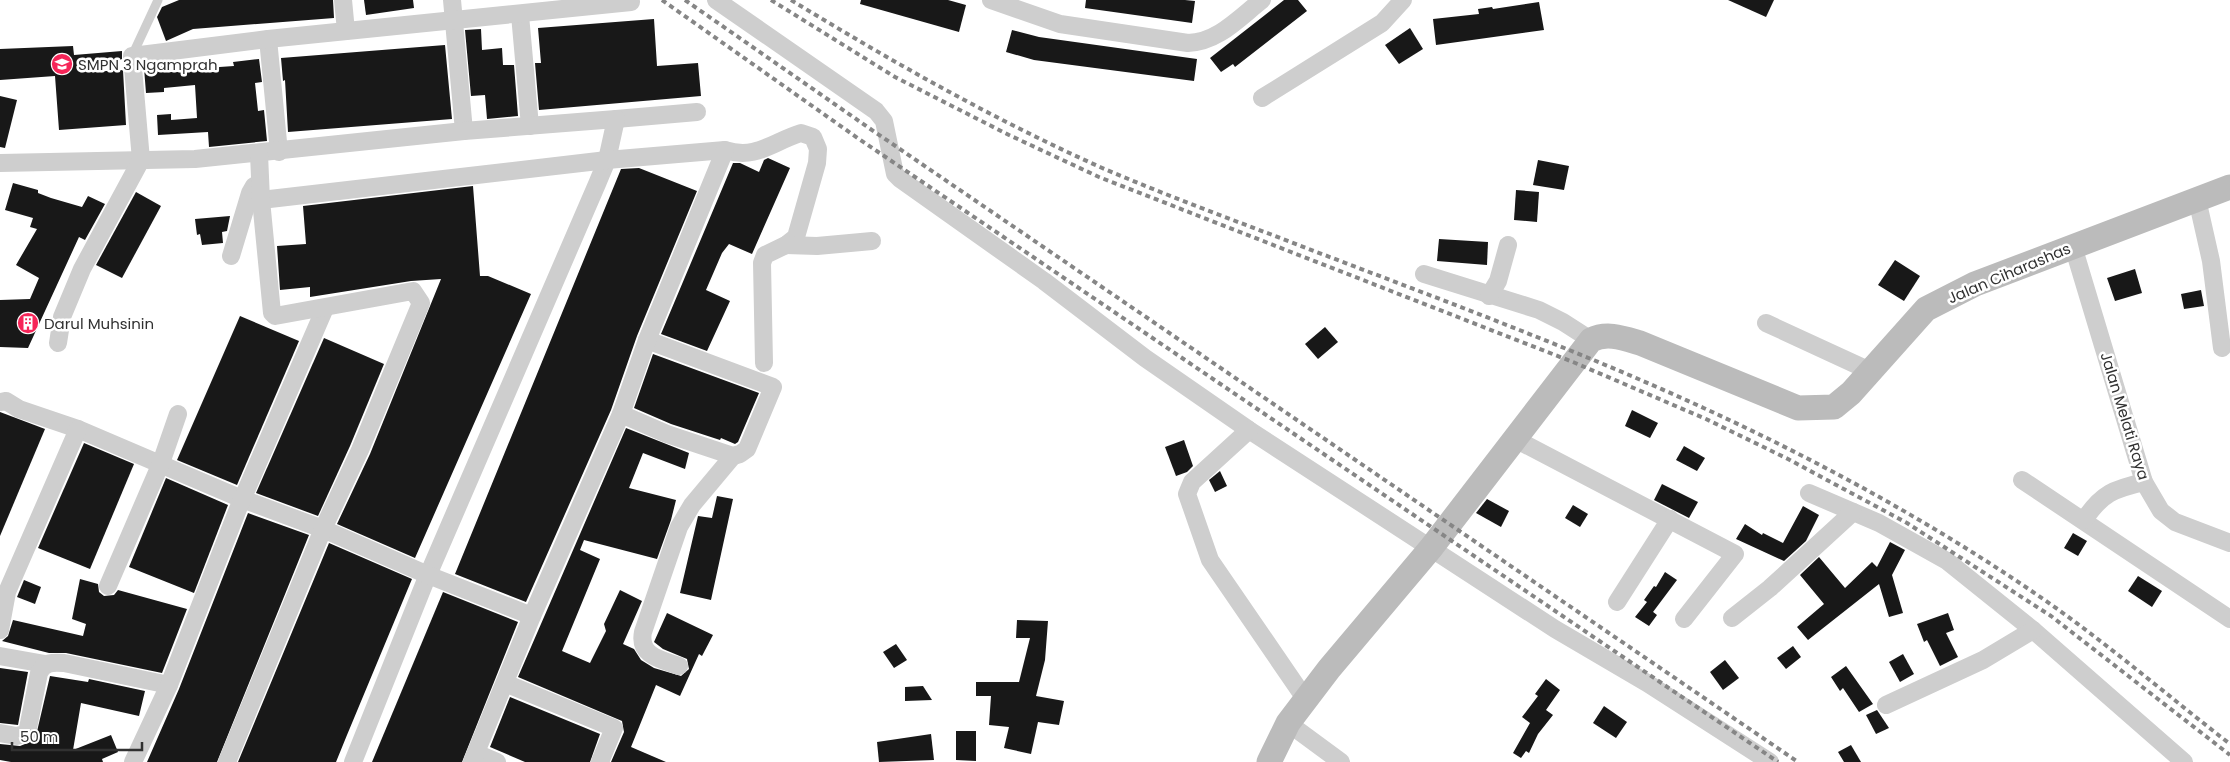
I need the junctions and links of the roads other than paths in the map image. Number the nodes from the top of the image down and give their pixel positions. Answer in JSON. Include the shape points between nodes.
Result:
{"nodes":[{"id":1,"x":158,"y":0,"type":"edge"},
{"id":2,"x":343,"y":0,"type":"edge"},
{"id":3,"x":452,"y":0,"type":"edge"},
{"id":4,"x":716,"y":0,"type":"edge"},
{"id":5,"x":991,"y":0,"type":"edge"},
{"id":6,"x":1262,"y":0,"type":"edge"},
{"id":7,"x":1403,"y":0,"type":"edge"},
{"id":8,"x":631,"y":2,"type":"dead end"},
{"id":9,"x":520,"y":15,"type":"junction"},
{"id":10,"x":453,"y":21,"type":"junction"},
{"id":11,"x":346,"y":31,"type":"junction"},
{"id":12,"x":268,"y":39,"type":"junction"},
{"id":13,"x":132,"y":56,"type":"junction"},
{"id":14,"x":1262,"y":98,"type":"dead end"},
{"id":15,"x":696,"y":112,"type":"dead end"},
{"id":16,"x":616,"y":118,"type":"junction"},
{"id":17,"x":530,"y":126,"type":"junction"},
{"id":18,"x":464,"y":131,"type":"junction"},
{"id":19,"x":725,"y":150,"type":"junction"},
{"id":20,"x":279,"y":152,"type":"junction"},
{"id":21,"x":259,"y":154,"type":"junction"},
{"id":22,"x":140,"y":160,"type":"junction"},
{"id":23,"x":607,"y":160,"type":"junction"},
{"id":24,"x":0,"y":162,"type":"edge"},
{"id":25,"x":2230,"y":187,"type":"edge"},
{"id":26,"x":260,"y":191,"type":"junction"},
{"id":27,"x":2197,"y":199,"type":"junction"},
{"id":28,"x":872,"y":241,"type":"dead end"},
{"id":29,"x":786,"y":245,"type":"junction"},
{"id":30,"x":1508,"y":245,"type":"dead end"},
{"id":31,"x":2072,"y":246,"type":"junction"},
{"id":32,"x":231,"y":256,"type":"dead end"},
{"id":33,"x":1424,"y":274,"type":"dead end"},
{"id":34,"x":1489,"y":296,"type":"junction"},
{"id":35,"x":325,"y":308,"type":"junction"},
{"id":36,"x":1766,"y":323,"type":"dead end"},
{"id":37,"x":647,"y":340,"type":"junction"},
{"id":38,"x":1591,"y":340,"type":"junction"},
{"id":39,"x":58,"y":343,"type":"dead end"},
{"id":40,"x":2222,"y":348,"type":"dead end"},
{"id":41,"x":764,"y":363,"type":"dead end"},
{"id":42,"x":1870,"y":371,"type":"junction"},
{"id":43,"x":0,"y":402,"type":"edge"},
{"id":44,"x":178,"y":414,"type":"dead end"},
{"id":45,"x":620,"y":414,"type":"junction"},
{"id":46,"x":78,"y":429,"type":"junction"},
{"id":47,"x":1250,"y":430,"type":"junction"},
{"id":48,"x":1515,"y":438,"type":"junction"},
{"id":49,"x":733,"y":456,"type":"junction"},
{"id":50,"x":161,"y":463,"type":"junction"},
{"id":51,"x":2022,"y":480,"type":"dead end"},
{"id":52,"x":2144,"y":482,"type":"junction"},
{"id":53,"x":1809,"y":493,"type":"dead end"},
{"id":54,"x":242,"y":499,"type":"junction"},
{"id":55,"x":1853,"y":512,"type":"junction"},
{"id":56,"x":1670,"y":519,"type":"junction"},
{"id":57,"x":2084,"y":520,"type":"junction"},
{"id":58,"x":323,"y":529,"type":"junction"},
{"id":59,"x":2230,"y":543,"type":"edge"},
{"id":60,"x":1431,"y":548,"type":"junction"},
{"id":61,"x":428,"y":576,"type":"junction"},
{"id":62,"x":108,"y":586,"type":"dead end"},
{"id":63,"x":1617,"y":602,"type":"dead end"},
{"id":64,"x":532,"y":616,"type":"junction"},
{"id":65,"x":1732,"y":618,"type":"dead end"},
{"id":66,"x":2230,"y":619,"type":"edge"},
{"id":67,"x":1684,"y":620,"type":"dead end"},
{"id":68,"x":0,"y":630,"type":"edge"},
{"id":69,"x":2033,"y":630,"type":"junction"},
{"id":70,"x":0,"y":656,"type":"edge"},
{"id":71,"x":46,"y":664,"type":"junction"},
{"id":72,"x":679,"y":666,"type":"dead end"},
{"id":73,"x":506,"y":683,"type":"junction"},
{"id":74,"x":170,"y":685,"type":"junction"},
{"id":75,"x":1306,"y":700,"type":"junction"},
{"id":76,"x":1886,"y":705,"type":"dead end"},
{"id":77,"x":1288,"y":723,"type":"junction"},
{"id":78,"x":0,"y":733,"type":"edge"},
{"id":79,"x":474,"y":758,"type":"edge"},
{"id":80,"x":133,"y":762,"type":"edge"},
{"id":81,"x":227,"y":762,"type":"edge"},
{"id":82,"x":353,"y":762,"type":"edge"},
{"id":83,"x":497,"y":762,"type":"edge"},
{"id":84,"x":600,"y":762,"type":"edge"},
{"id":85,"x":1269,"y":762,"type":"edge"},
{"id":86,"x":1341,"y":762,"type":"edge"},
{"id":87,"x":1770,"y":762,"type":"edge"},
{"id":88,"x":2184,"y":762,"type":"edge"}],
"edges":[{"from":1,"to":13,"type":"lane"},
{"from":2,"to":11,"type":"street"},
{"from":3,"to":10,"type":"street"},
{"from":4,"to":47,"type":"street","via":[[876,112],[884,121],[895,174],[900,179],[1044,281],[1145,358]]},
{"from":5,"to":6,"type":"street","via":[[1060,24],[1188,43],[1203,42],[1218,34]]},
{"from":7,"to":14,"type":"street","via":[[1382,23]]},
{"from":8,"to":9,"type":"street"},
{"from":9,"to":10,"type":"street"},
{"from":9,"to":17,"type":"street"},
{"from":10,"to":11,"type":"street"},
{"from":10,"to":18,"type":"street"},
{"from":11,"to":12,"type":"street"},
{"from":12,"to":13,"type":"street"},
{"from":12,"to":20,"type":"street"},
{"from":13,"to":22,"type":"street"},
{"from":15,"to":16,"type":"street"},
{"from":16,"to":17,"type":"street"},
{"from":16,"to":23,"type":"street"},
{"from":17,"to":18,"type":"street"},
{"from":18,"to":20,"type":"street"},
{"from":19,"to":23,"type":"street"},
{"from":19,"to":29,"type":"street","via":[[752,154],[801,133],[813,137],[818,149],[817,163],[796,237]]},
{"from":19,"to":37,"type":"street"},
{"from":20,"to":21,"type":"street"},
{"from":21,"to":22,"type":"street"},
{"from":21,"to":26,"type":"street"},
{"from":22,"to":24,"type":"street"},
{"from":22,"to":39,"type":"street","via":[[82,269],[62,316]]},
{"from":23,"to":26,"type":"street"},
{"from":23,"to":61,"type":"street"},
{"from":25,"to":27,"type":"street","name":"Jalan Ciharashas"},
{"from":26,"to":32,"type":"street","via":[[250,193]]},
{"from":26,"to":35,"type":"street","via":[[272,313],[282,316]]},
{"from":27,"to":31,"type":"street","name":"Jalan Ciharashas"},
{"from":27,"to":40,"type":"street","via":[[2211,261]]},
{"from":28,"to":29,"type":"street"},
{"from":29,"to":41,"type":"street","via":[[765,254],[762,263]]},
{"from":30,"to":34,"type":"street","via":[[1498,281]]},
{"from":31,"to":42,"type":"street","name":"Jalan Ciharashas","via":[[1975,284],[1926,309]]},
{"from":31,"to":52,"type":"street","name":"Jalan Melati Raya"},
{"from":33,"to":34,"type":"street"},
{"from":34,"to":38,"type":"street","via":[[1538,310]]},
{"from":35,"to":54,"type":"street"},
{"from":35,"to":58,"type":"street","via":[[413,291],[421,303],[360,450]]},
{"from":36,"to":42,"type":"street"},
{"from":37,"to":45,"type":"street"},
{"from":37,"to":49,"type":"street","via":[[773,387],[747,449]]},
{"from":38,"to":42,"type":"street","name":"Jalan Ciharashas","via":[[1600,336],[1616,336],[1640,343],[1798,408],[1834,407],[1851,394]]},
{"from":38,"to":48,"type":"street"},
{"from":43,"to":46,"type":"street","via":[[6,401],[19,409]]},
{"from":44,"to":50,"type":"street"},
{"from":45,"to":49,"type":"street"},
{"from":45,"to":64,"type":"street"},
{"from":46,"to":50,"type":"street"},
{"from":46,"to":68,"type":"street","via":[[7,592]]},
{"from":47,"to":60,"type":"street"},
{"from":47,"to":75,"type":"street","via":[[1192,482],[1186,494],[1210,560]]},
{"from":48,"to":56,"type":"street"},
{"from":48,"to":60,"type":"street"},
{"from":49,"to":72,"type":"street","via":[[692,505],[679,527],[643,632],[642,644],[650,655]]},
{"from":50,"to":54,"type":"street"},
{"from":50,"to":62,"type":"street"},
{"from":51,"to":57,"type":"street"},
{"from":52,"to":57,"type":"street","via":[[2103,496]]},
{"from":52,"to":59,"type":"street","name":"Jalan Melati Raya","via":[[2161,511],[2175,522]]},
{"from":53,"to":55,"type":"street"},
{"from":54,"to":58,"type":"street"},
{"from":54,"to":74,"type":"street"},
{"from":55,"to":65,"type":"street"},
{"from":55,"to":69,"type":"street","via":[[1948,561]]},
{"from":56,"to":63,"type":"street"},
{"from":56,"to":67,"type":"street","via":[[1735,554]]},
{"from":57,"to":66,"type":"street"},
{"from":58,"to":61,"type":"street"},
{"from":58,"to":81,"type":"street"},
{"from":60,"to":75,"type":"street"},
{"from":60,"to":87,"type":"street","via":[[1555,630],[1647,683]]},
{"from":61,"to":64,"type":"street"},
{"from":61,"to":82,"type":"street"},
{"from":64,"to":73,"type":"street"},
{"from":69,"to":76,"type":"street","via":[[1983,660]]},
{"from":69,"to":88,"type":"street"},
{"from":70,"to":71,"type":"street"},
{"from":71,"to":74,"type":"street","via":[[64,663]]},
{"from":71,"to":78,"type":"street","via":[[39,674],[27,733],[17,736]]},
{"from":73,"to":79,"type":"street"},
{"from":73,"to":84,"type":"street","via":[[614,728]]},
{"from":74,"to":80,"type":"street"},
{"from":75,"to":77,"type":"street"},
{"from":77,"to":85,"type":"street"},
{"from":77,"to":86,"type":"street"},
{"from":79,"to":83,"type":"street"}]}
